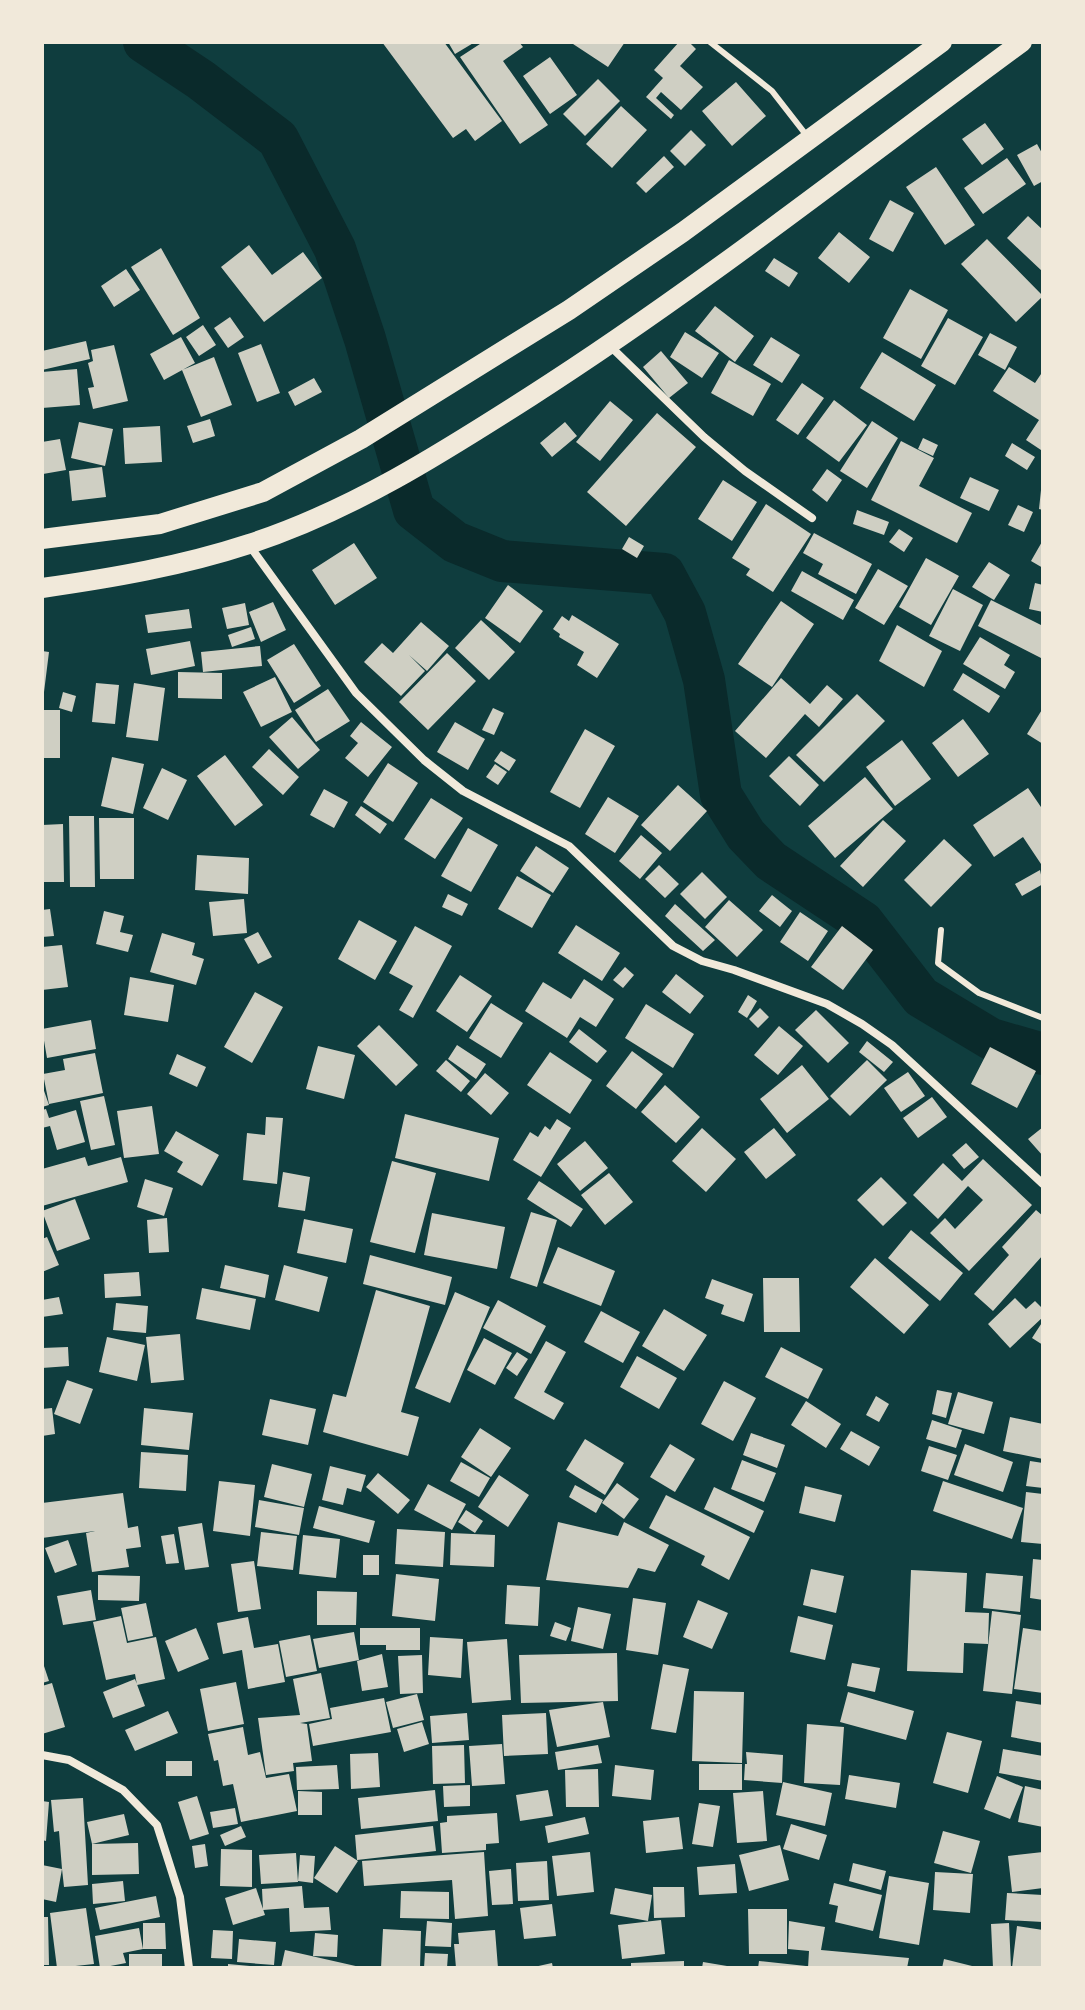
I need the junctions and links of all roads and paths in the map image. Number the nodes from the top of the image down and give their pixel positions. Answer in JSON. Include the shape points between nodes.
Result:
{"nodes":[{"id":1,"x":710,"y":42,"type":"edge"},
{"id":2,"x":942,"y":42,"type":"edge"},
{"id":3,"x":1022,"y":42,"type":"edge"},
{"id":4,"x":810,"y":140,"type":"junction"},
{"id":5,"x":610,"y":345,"type":"junction"},
{"id":6,"x":812,"y":518,"type":"dead end"},
{"id":7,"x":42,"y":539,"type":"edge"},
{"id":8,"x":249,"y":544,"type":"junction"},
{"id":9,"x":42,"y":588,"type":"edge"},
{"id":10,"x":941,"y":930,"type":"dead end"},
{"id":11,"x":1043,"y":1018,"type":"edge"},
{"id":12,"x":1043,"y":1184,"type":"edge"},
{"id":13,"x":42,"y":1755,"type":"edge"},
{"id":14,"x":189,"y":1968,"type":"edge"}],
"edges":[{"from":1,"to":4,"type":"lane","via":[[772,91]]},
{"from":2,"to":4,"type":"main road"},
{"from":3,"to":5,"type":"main road"},
{"from":4,"to":7,"type":"main road","via":[[569,310],[361,439],[263,492],[160,524]]},
{"from":5,"to":6,"type":"street","via":[[704,437]]},
{"from":5,"to":8,"type":"main road","via":[[384,486]]},
{"from":8,"to":9,"type":"main road","via":[[130,575]]},
{"from":8,"to":12,"type":"street","via":[[356,693],[424,760],[463,791],[569,846],[673,946],[827,1004],[862,1024],[892,1045]]},
{"from":10,"to":11,"type":"lane","via":[[938,963],[979,993]]},
{"from":13,"to":14,"type":"street","via":[[69,1760],[123,1790],[157,1825],[180,1897]]}]}
